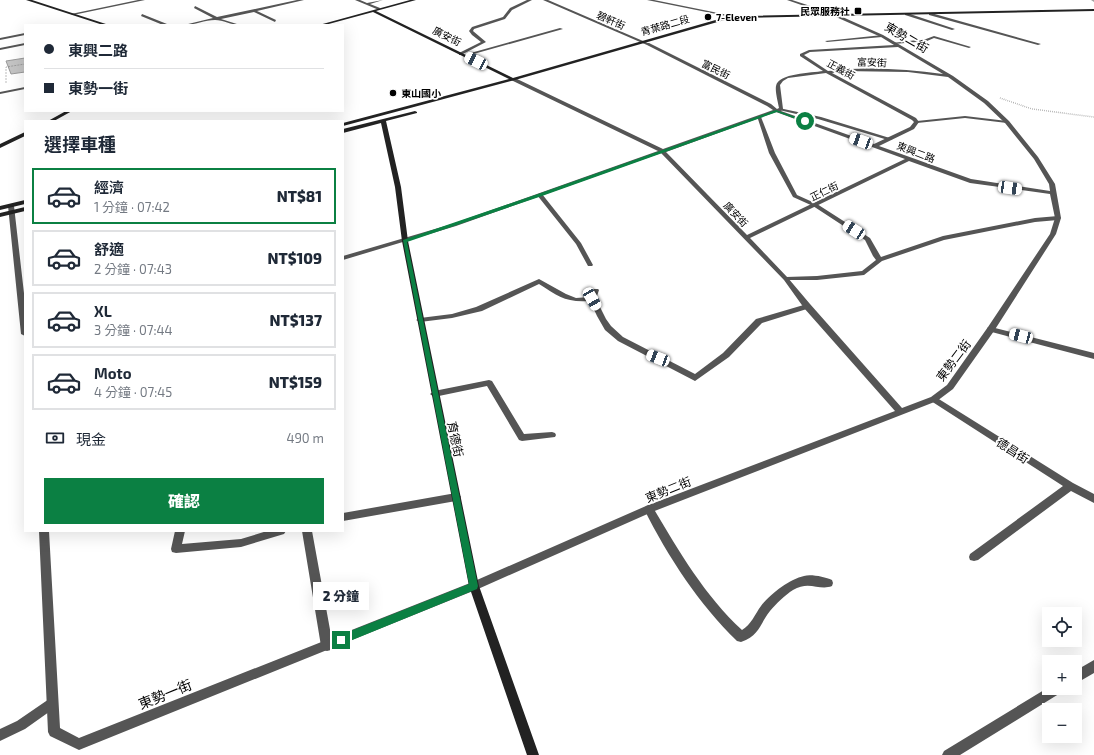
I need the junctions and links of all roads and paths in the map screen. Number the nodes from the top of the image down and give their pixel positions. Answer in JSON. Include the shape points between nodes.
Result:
{"nodes":[{"id":1,"x":28,"y":0,"type":"edge"},
{"id":2,"x":143,"y":0,"type":"edge"},
{"id":3,"x":302,"y":0,"type":"edge"},
{"id":4,"x":357,"y":0,"type":"edge"},
{"id":5,"x":381,"y":0,"type":"edge"},
{"id":6,"x":414,"y":0,"type":"edge"},
{"id":7,"x":530,"y":0,"type":"edge"},
{"id":8,"x":545,"y":0,"type":"edge"},
{"id":9,"x":649,"y":0,"type":"edge"},
{"id":10,"x":790,"y":0,"type":"edge"},
{"id":11,"x":366,"y":4,"type":"junction"},
{"id":12,"x":195,"y":7,"type":"dead end"},
{"id":13,"x":379,"y":9,"type":"junction"},
{"id":14,"x":373,"y":10,"type":"junction"},
{"id":15,"x":1094,"y":10,"type":"edge"},
{"id":16,"x":255,"y":11,"type":"junction"},
{"id":17,"x":73,"y":14,"type":"junction"},
{"id":18,"x":906,"y":14,"type":"junction"},
{"id":19,"x":930,"y":14,"type":"junction"},
{"id":20,"x":142,"y":15,"type":"dead end"},
{"id":21,"x":837,"y":16,"type":"junction"},
{"id":22,"x":736,"y":17,"type":"junction"},
{"id":23,"x":218,"y":19,"type":"junction"},
{"id":24,"x":275,"y":22,"type":"dead end"},
{"id":25,"x":104,"y":24,"type":"edge"},
{"id":26,"x":164,"y":24,"type":"edge"},
{"id":27,"x":191,"y":24,"type":"edge"},
{"id":28,"x":235,"y":24,"type":"edge"},
{"id":29,"x":324,"y":24,"type":"edge"},
{"id":30,"x":560,"y":29,"type":"dead end"},
{"id":31,"x":952,"y":29,"type":"dead end"},
{"id":32,"x":24,"y":34,"type":"edge"},
{"id":33,"x":882,"y":36,"type":"junction"},
{"id":34,"x":0,"y":39,"type":"edge"},
{"id":35,"x":827,"y":41,"type":"dead end"},
{"id":36,"x":642,"y":42,"type":"junction"},
{"id":37,"x":24,"y":44,"type":"edge"},
{"id":38,"x":648,"y":44,"type":"junction"},
{"id":39,"x":1039,"y":44,"type":"dead end"},
{"id":40,"x":896,"y":45,"type":"junction"},
{"id":41,"x":969,"y":47,"type":"dead end"},
{"id":42,"x":0,"y":49,"type":"edge"},
{"id":43,"x":462,"y":54,"type":"junction"},
{"id":44,"x":24,"y":64,"type":"edge"},
{"id":45,"x":829,"y":72,"type":"junction"},
{"id":46,"x":951,"y":77,"type":"junction"},
{"id":47,"x":516,"y":80,"type":"junction"},
{"id":48,"x":24,"y":88,"type":"edge"},
{"id":49,"x":7,"y":92,"type":"junction"},
{"id":50,"x":0,"y":93,"type":"edge"},
{"id":51,"x":999,"y":98,"type":"dead end"},
{"id":52,"x":779,"y":110,"type":"junction"},
{"id":53,"x":68,"y":112,"type":"edge"},
{"id":54,"x":1094,"y":117,"type":"edge"},
{"id":55,"x":759,"y":118,"type":"junction"},
{"id":56,"x":380,"y":119,"type":"junction"},
{"id":57,"x":52,"y":120,"type":"edge"},
{"id":58,"x":917,"y":122,"type":"junction"},
{"id":59,"x":1008,"y":122,"type":"junction"},
{"id":60,"x":344,"y":125,"type":"edge"},
{"id":61,"x":344,"y":131,"type":"edge"},
{"id":62,"x":24,"y":134,"type":"edge"},
{"id":63,"x":890,"y":139,"type":"junction"},
{"id":64,"x":0,"y":146,"type":"edge"},
{"id":65,"x":875,"y":146,"type":"junction"},
{"id":66,"x":662,"y":151,"type":"junction"},
{"id":67,"x":909,"y":159,"type":"junction"},
{"id":68,"x":1053,"y":193,"type":"junction"},
{"id":69,"x":540,"y":195,"type":"junction"},
{"id":70,"x":24,"y":202,"type":"edge"},
{"id":71,"x":815,"y":205,"type":"junction"},
{"id":72,"x":0,"y":208,"type":"edge"},
{"id":73,"x":11,"y":209,"type":"junction"},
{"id":74,"x":24,"y":209,"type":"edge"},
{"id":75,"x":0,"y":215,"type":"edge"},
{"id":76,"x":1058,"y":218,"type":"junction"},
{"id":77,"x":746,"y":238,"type":"junction"},
{"id":78,"x":405,"y":241,"type":"junction"},
{"id":79,"x":344,"y":258,"type":"edge"},
{"id":80,"x":880,"y":260,"type":"junction"},
{"id":81,"x":590,"y":265,"type":"dead end"},
{"id":82,"x":786,"y":279,"type":"junction"},
{"id":83,"x":596,"y":290,"type":"dead end"},
{"id":84,"x":592,"y":299,"type":"junction"},
{"id":85,"x":807,"y":306,"type":"junction"},
{"id":86,"x":420,"y":320,"type":"junction"},
{"id":87,"x":24,"y":325,"type":"edge"},
{"id":88,"x":991,"y":329,"type":"junction"},
{"id":89,"x":1094,"y":356,"type":"edge"},
{"id":90,"x":434,"y":394,"type":"junction"},
{"id":91,"x":934,"y":399,"type":"junction"},
{"id":92,"x":900,"y":411,"type":"junction"},
{"id":93,"x":552,"y":436,"type":"dead end"},
{"id":94,"x":1070,"y":486,"type":"junction"},
{"id":95,"x":456,"y":497,"type":"junction"},
{"id":96,"x":1094,"y":499,"type":"edge"},
{"id":97,"x":649,"y":510,"type":"junction"},
{"id":98,"x":344,"y":517,"type":"edge"},
{"id":99,"x":44,"y":532,"type":"edge"},
{"id":100,"x":180,"y":532,"type":"edge"},
{"id":101,"x":278,"y":532,"type":"edge"},
{"id":102,"x":307,"y":532,"type":"edge"},
{"id":103,"x":974,"y":557,"type":"dead end"},
{"id":104,"x":828,"y":583,"type":"dead end"},
{"id":105,"x":474,"y":586,"type":"junction"},
{"id":106,"x":327,"y":646,"type":"junction"},
{"id":107,"x":1094,"y":666,"type":"edge"},
{"id":108,"x":1082,"y":674,"type":"edge"},
{"id":109,"x":1047,"y":695,"type":"edge"},
{"id":110,"x":52,"y":703,"type":"junction"},
{"id":111,"x":0,"y":735,"type":"edge"},
{"id":112,"x":533,"y":755,"type":"edge"},
{"id":113,"x":948,"y":755,"type":"edge"}],
"edges":[{"from":1,"to":17,"type":"main road"},
{"from":2,"to":17,"type":"street"},
{"from":3,"to":16,"type":"street"},
{"from":4,"to":11,"type":"street"},
{"from":5,"to":11,"type":"street"},
{"from":6,"to":13,"type":"main road"},
{"from":7,"to":43,"type":"street","via":[[511,9],[504,18],[473,28],[473,34],[484,42]]},
{"from":8,"to":36,"type":"street","name":"碧軒街"},
{"from":9,"to":22,"type":"street"},
{"from":10,"to":21,"type":"street","name":"東勢二街"},
{"from":11,"to":13,"type":"street"},
{"from":12,"to":23,"type":"street"},
{"from":13,"to":14,"type":"main road"},
{"from":14,"to":29,"type":"main road"},
{"from":14,"to":43,"type":"main road","name":"廣安街"},
{"from":15,"to":19,"type":"main road"},
{"from":16,"to":23,"type":"street"},
{"from":16,"to":24,"type":"street"},
{"from":17,"to":25,"type":"main road"},
{"from":18,"to":19,"type":"main road"},
{"from":18,"to":21,"type":"main road"},
{"from":18,"to":31,"type":"street"},
{"from":19,"to":39,"type":"street"},
{"from":20,"to":26,"type":"street"},
{"from":21,"to":22,"type":"main road"},
{"from":21,"to":33,"type":"street","name":"東勢二街"},
{"from":22,"to":36,"type":"main road","name":"青葉路二段"},
{"from":22,"to":38,"type":"main road","name":"青葉路二段"},
{"from":23,"to":27,"type":"street"},
{"from":23,"to":28,"type":"street"},
{"from":30,"to":43,"type":"street"},
{"from":32,"to":34,"type":"street"},
{"from":33,"to":35,"type":"street"},
{"from":33,"to":40,"type":"street","name":"東勢二街"},
{"from":36,"to":38,"type":"street","name":"碧軒街"},
{"from":36,"to":47,"type":"main road","name":"青葉路二段"},
{"from":37,"to":42,"type":"street"},
{"from":38,"to":47,"type":"main road","name":"青葉路二段"},
{"from":38,"to":52,"type":"street","name":"富民街"},
{"from":40,"to":41,"type":"street","via":[[934,37]]},
{"from":40,"to":45,"type":"street","name":"正義街","via":[[809,52],[801,55]]},
{"from":40,"to":46,"type":"street","name":"東勢二街"},
{"from":43,"to":47,"type":"main road","name":"廣安街"},
{"from":44,"to":49,"type":"path","via":[[6,67]]},
{"from":45,"to":46,"type":"street","name":"富安街","via":[[908,71]]},
{"from":45,"to":52,"type":"street","name":"富安街","via":[[781,80],[777,91]]},
{"from":45,"to":58,"type":"street","name":"正義街"},
{"from":46,"to":59,"type":"street","name":"東勢二街","via":[[986,102]]},
{"from":47,"to":56,"type":"main road","name":"青葉路二段"},
{"from":47,"to":66,"type":"street","name":"廣安街"},
{"from":48,"to":49,"type":"street"},
{"from":49,"to":50,"type":"street"},
{"from":51,"to":54,"type":"path","via":[[1032,109]]},
{"from":52,"to":55,"type":"street"},
{"from":52,"to":63,"type":"street","via":[[819,118]]},
{"from":52,"to":65,"type":"street","name":"東興二路"},
{"from":53,"to":57,"type":"main road"},
{"from":55,"to":66,"type":"street"},
{"from":55,"to":71,"type":"street","via":[[772,153],[795,196]]},
{"from":56,"to":60,"type":"main road","name":"青葉路二段"},
{"from":56,"to":61,"type":"main road","name":"青葉路二段"},
{"from":56,"to":78,"type":"main road","name":"育德街","via":[[398,187]]},
{"from":58,"to":59,"type":"street","via":[[965,117]]},
{"from":58,"to":63,"type":"street","via":[[912,128]]},
{"from":59,"to":68,"type":"street","name":"東勢二街","via":[[1036,158],[1052,184]]},
{"from":62,"to":64,"type":"main road"},
{"from":63,"to":65,"type":"street"},
{"from":65,"to":67,"type":"street","name":"東興二路"},
{"from":66,"to":69,"type":"street"},
{"from":66,"to":77,"type":"street","name":"廣安街"},
{"from":67,"to":68,"type":"street","name":"東興二路","via":[[970,181]]},
{"from":67,"to":71,"type":"street","name":"正仁街"},
{"from":68,"to":76,"type":"street","name":"東勢二街"},
{"from":69,"to":78,"type":"street"},
{"from":69,"to":81,"type":"street","via":[[579,244]]},
{"from":70,"to":73,"type":"main road"},
{"from":71,"to":77,"type":"street","name":"正仁街"},
{"from":71,"to":80,"type":"street","via":[[868,239]]},
{"from":72,"to":73,"type":"main road"},
{"from":73,"to":74,"type":"main road"},
{"from":73,"to":75,"type":"main road"},
{"from":73,"to":87,"type":"street"},
{"from":76,"to":80,"type":"street","via":[[943,238]]},
{"from":76,"to":88,"type":"street","name":"東勢二街","via":[[1053,234]]},
{"from":77,"to":82,"type":"street","name":"廣安街"},
{"from":78,"to":79,"type":"street"},
{"from":78,"to":86,"type":"main road","name":"育德街"},
{"from":80,"to":82,"type":"street","via":[[864,273]]},
{"from":82,"to":85,"type":"street","name":"廣安街"},
{"from":83,"to":84,"type":"street"},
{"from":84,"to":85,"type":"street","via":[[602,321],[621,340],[695,378],[726,355],[759,321]]},
{"from":84,"to":86,"type":"street","via":[[576,300],[564,296],[539,281],[479,310]]},
{"from":85,"to":92,"type":"street","name":"廣安街"},
{"from":86,"to":90,"type":"main road","name":"育德街"},
{"from":88,"to":89,"type":"street"},
{"from":88,"to":91,"type":"street","name":"東勢二街","via":[[950,387]]},
{"from":90,"to":93,"type":"street","via":[[489,382],[522,438]]},
{"from":90,"to":95,"type":"main road","name":"育德街"},
{"from":91,"to":92,"type":"street","name":"東勢二街"},
{"from":91,"to":94,"type":"street","name":"德昌街"},
{"from":92,"to":97,"type":"street","name":"東勢二街"},
{"from":94,"to":96,"type":"street","name":"德昌街"},
{"from":94,"to":103,"type":"street"},
{"from":95,"to":98,"type":"street"},
{"from":95,"to":105,"type":"main road","name":"育德街"},
{"from":97,"to":104,"type":"street","via":[[694,585],[724,622],[741,637],[751,631],[766,608],[789,588],[804,580]]},
{"from":97,"to":105,"type":"street","name":"東勢二街"},
{"from":99,"to":110,"type":"street","name":"東勢一街"},
{"from":100,"to":101,"type":"street","via":[[176,549],[240,543]]},
{"from":102,"to":106,"type":"street"},
{"from":105,"to":106,"type":"street","name":"東勢一街"},
{"from":105,"to":112,"type":"main road","name":"育德街"},
{"from":106,"to":110,"type":"street","name":"東勢一街","via":[[79,744],[54,732]]},
{"from":107,"to":108,"type":"street"},
{"from":109,"to":113,"type":"street"},
{"from":110,"to":111,"type":"street","via":[[22,725]]}]}
